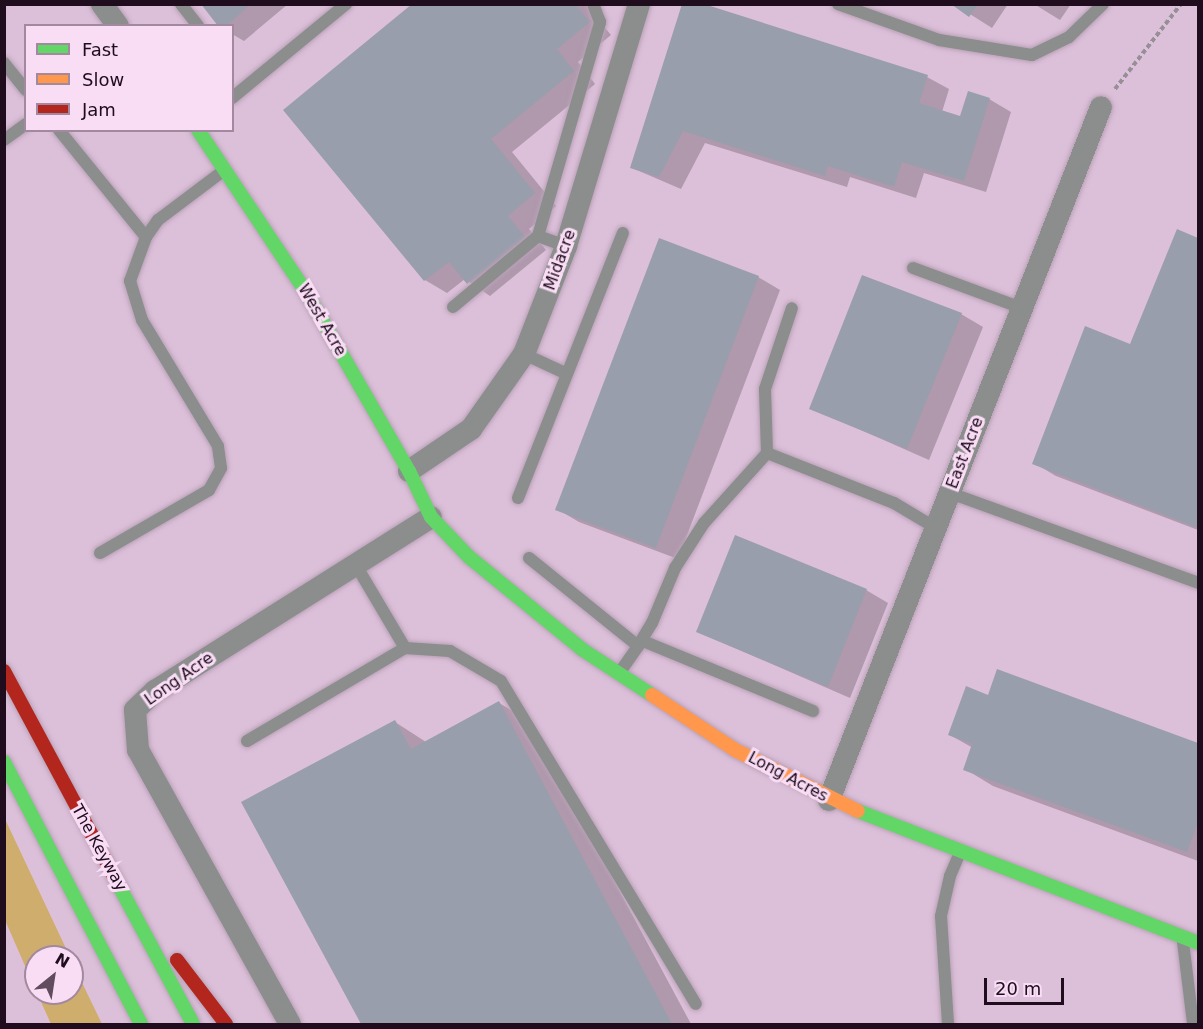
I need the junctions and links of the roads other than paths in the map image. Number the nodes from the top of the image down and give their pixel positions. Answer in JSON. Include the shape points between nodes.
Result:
{"nodes":[{"id":1,"x":102,"y":4,"type":"edge"},
{"id":2,"x":181,"y":4,"type":"edge"},
{"id":3,"x":346,"y":4,"type":"edge"},
{"id":4,"x":593,"y":4,"type":"edge"},
{"id":5,"x":639,"y":4,"type":"edge"},
{"id":6,"x":838,"y":4,"type":"edge"},
{"id":7,"x":1103,"y":4,"type":"edge"},
{"id":8,"x":117,"y":24,"type":"edge"},
{"id":9,"x":196,"y":24,"type":"edge"},
{"id":10,"x":4,"y":63,"type":"edge"},
{"id":11,"x":24,"y":88,"type":"edge"},
{"id":12,"x":234,"y":96,"type":"edge"},
{"id":13,"x":1101,"y":106,"type":"road end"},
{"id":14,"x":24,"y":125,"type":"edge"},
{"id":15,"x":61,"y":132,"type":"edge"},
{"id":16,"x":199,"y":132,"type":"edge"},
{"id":17,"x":4,"y":140,"type":"edge"},
{"id":18,"x":226,"y":168,"type":"junction"},
{"id":19,"x":623,"y":233,"type":"dead end"},
{"id":20,"x":538,"y":236,"type":"junction"},
{"id":21,"x":146,"y":237,"type":"junction"},
{"id":22,"x":566,"y":246,"type":"junction"},
{"id":23,"x":913,"y":268,"type":"dead end"},
{"id":24,"x":453,"y":307,"type":"dead end"},
{"id":25,"x":792,"y":308,"type":"dead end"},
{"id":26,"x":1022,"y":308,"type":"junction"},
{"id":27,"x":524,"y":354,"type":"junction"},
{"id":28,"x":567,"y":374,"type":"junction"},
{"id":29,"x":767,"y":453,"type":"junction"},
{"id":30,"x":410,"y":471,"type":"junction"},
{"id":31,"x":950,"y":493,"type":"junction"},
{"id":32,"x":518,"y":498,"type":"dead end"},
{"id":33,"x":432,"y":517,"type":"junction"},
{"id":34,"x":936,"y":528,"type":"junction"},
{"id":35,"x":100,"y":553,"type":"dead end"},
{"id":36,"x":529,"y":558,"type":"dead end"},
{"id":37,"x":356,"y":565,"type":"junction"},
{"id":38,"x":1198,"y":583,"type":"edge"},
{"id":39,"x":641,"y":644,"type":"junction"},
{"id":40,"x":405,"y":648,"type":"junction"},
{"id":41,"x":4,"y":671,"type":"edge"},
{"id":42,"x":618,"y":674,"type":"junction"},
{"id":43,"x":813,"y":711,"type":"dead end"},
{"id":44,"x":247,"y":741,"type":"dead end"},
{"id":45,"x":4,"y":762,"type":"edge"},
{"id":46,"x":829,"y":800,"type":"junction"},
{"id":47,"x":961,"y":852,"type":"junction"},
{"id":48,"x":121,"y":887,"type":"junction"},
{"id":49,"x":1183,"y":937,"type":"junction"},
{"id":50,"x":1198,"y":943,"type":"edge"},
{"id":51,"x":98,"y":944,"type":"junction"},
{"id":52,"x":696,"y":1004,"type":"dead end"},
{"id":53,"x":131,"y":1024,"type":"edge"},
{"id":54,"x":141,"y":1024,"type":"edge"},
{"id":55,"x":193,"y":1024,"type":"edge"},
{"id":56,"x":226,"y":1024,"type":"edge"},
{"id":57,"x":290,"y":1024,"type":"edge"},
{"id":58,"x":948,"y":1024,"type":"edge"},
{"id":59,"x":1193,"y":1024,"type":"edge"}],
"edges":[{"from":1,"to":8,"type":"street"},
{"from":2,"to":9,"type":"lane"},
{"from":3,"to":12,"type":"lane"},
{"from":4,"to":20,"type":"lane","via":[[600,22]]},
{"from":5,"to":22,"type":"street","name":"Midacre"},
{"from":6,"to":7,"type":"lane","via":[[939,40],[1032,55],[1070,37]]},
{"from":10,"to":11,"type":"lane"},
{"from":13,"to":26,"type":"street","name":"East Acre"},
{"from":14,"to":17,"type":"lane"},
{"from":15,"to":21,"type":"lane"},
{"from":16,"to":18,"type":"main road","name":"West Acre"},
{"from":18,"to":21,"type":"lane","via":[[158,220]]},
{"from":18,"to":30,"type":"main road","name":"West Acre","via":[[306,292]]},
{"from":19,"to":28,"type":"lane"},
{"from":20,"to":22,"type":"lane"},
{"from":20,"to":24,"type":"lane"},
{"from":21,"to":35,"type":"lane","via":[[130,281],[142,320],[218,446],[221,468],[209,490]]},
{"from":22,"to":27,"type":"street","name":"Midacre"},
{"from":23,"to":26,"type":"lane"},
{"from":25,"to":29,"type":"lane","via":[[765,389]]},
{"from":26,"to":31,"type":"street","name":"East Acre"},
{"from":27,"to":28,"type":"lane"},
{"from":27,"to":30,"type":"street","name":"Midacre","via":[[471,429]]},
{"from":28,"to":32,"type":"lane"},
{"from":29,"to":34,"type":"lane","via":[[894,503]]},
{"from":29,"to":39,"type":"lane","via":[[704,523],[675,568]]},
{"from":30,"to":33,"type":"main road","name":"West Acre"},
{"from":31,"to":34,"type":"street","name":"East Acre"},
{"from":31,"to":38,"type":"lane"},
{"from":33,"to":37,"type":"street","name":"Long Acre"},
{"from":33,"to":42,"type":"main road","name":"Long Acres","via":[[477,564]]},
{"from":34,"to":46,"type":"street","name":"East Acre"},
{"from":36,"to":39,"type":"lane"},
{"from":37,"to":40,"type":"lane"},
{"from":37,"to":57,"type":"street","name":"Long Acre","via":[[156,692],[135,710],[138,750]]},
{"from":39,"to":42,"type":"lane"},
{"from":39,"to":43,"type":"lane"},
{"from":40,"to":44,"type":"lane"},
{"from":40,"to":52,"type":"lane","via":[[450,651],[501,681]]},
{"from":41,"to":48,"type":"main road","name":"The Keyway"},
{"from":42,"to":46,"type":"main road","name":"Long Acres","via":[[735,750]]},
{"from":45,"to":51,"type":"main road"},
{"from":46,"to":47,"type":"main road","name":"Long Acres"},
{"from":47,"to":49,"type":"main road","name":"Long Acres"},
{"from":47,"to":58,"type":"lane","via":[[950,876],[941,916]]},
{"from":48,"to":55,"type":"main road","name":"The Keyway"},
{"from":48,"to":56,"type":"main road"},
{"from":49,"to":50,"type":"main road","name":"Long Acres"},
{"from":49,"to":59,"type":"lane"},
{"from":51,"to":53,"type":"main road"},
{"from":51,"to":54,"type":"main road"}]}
